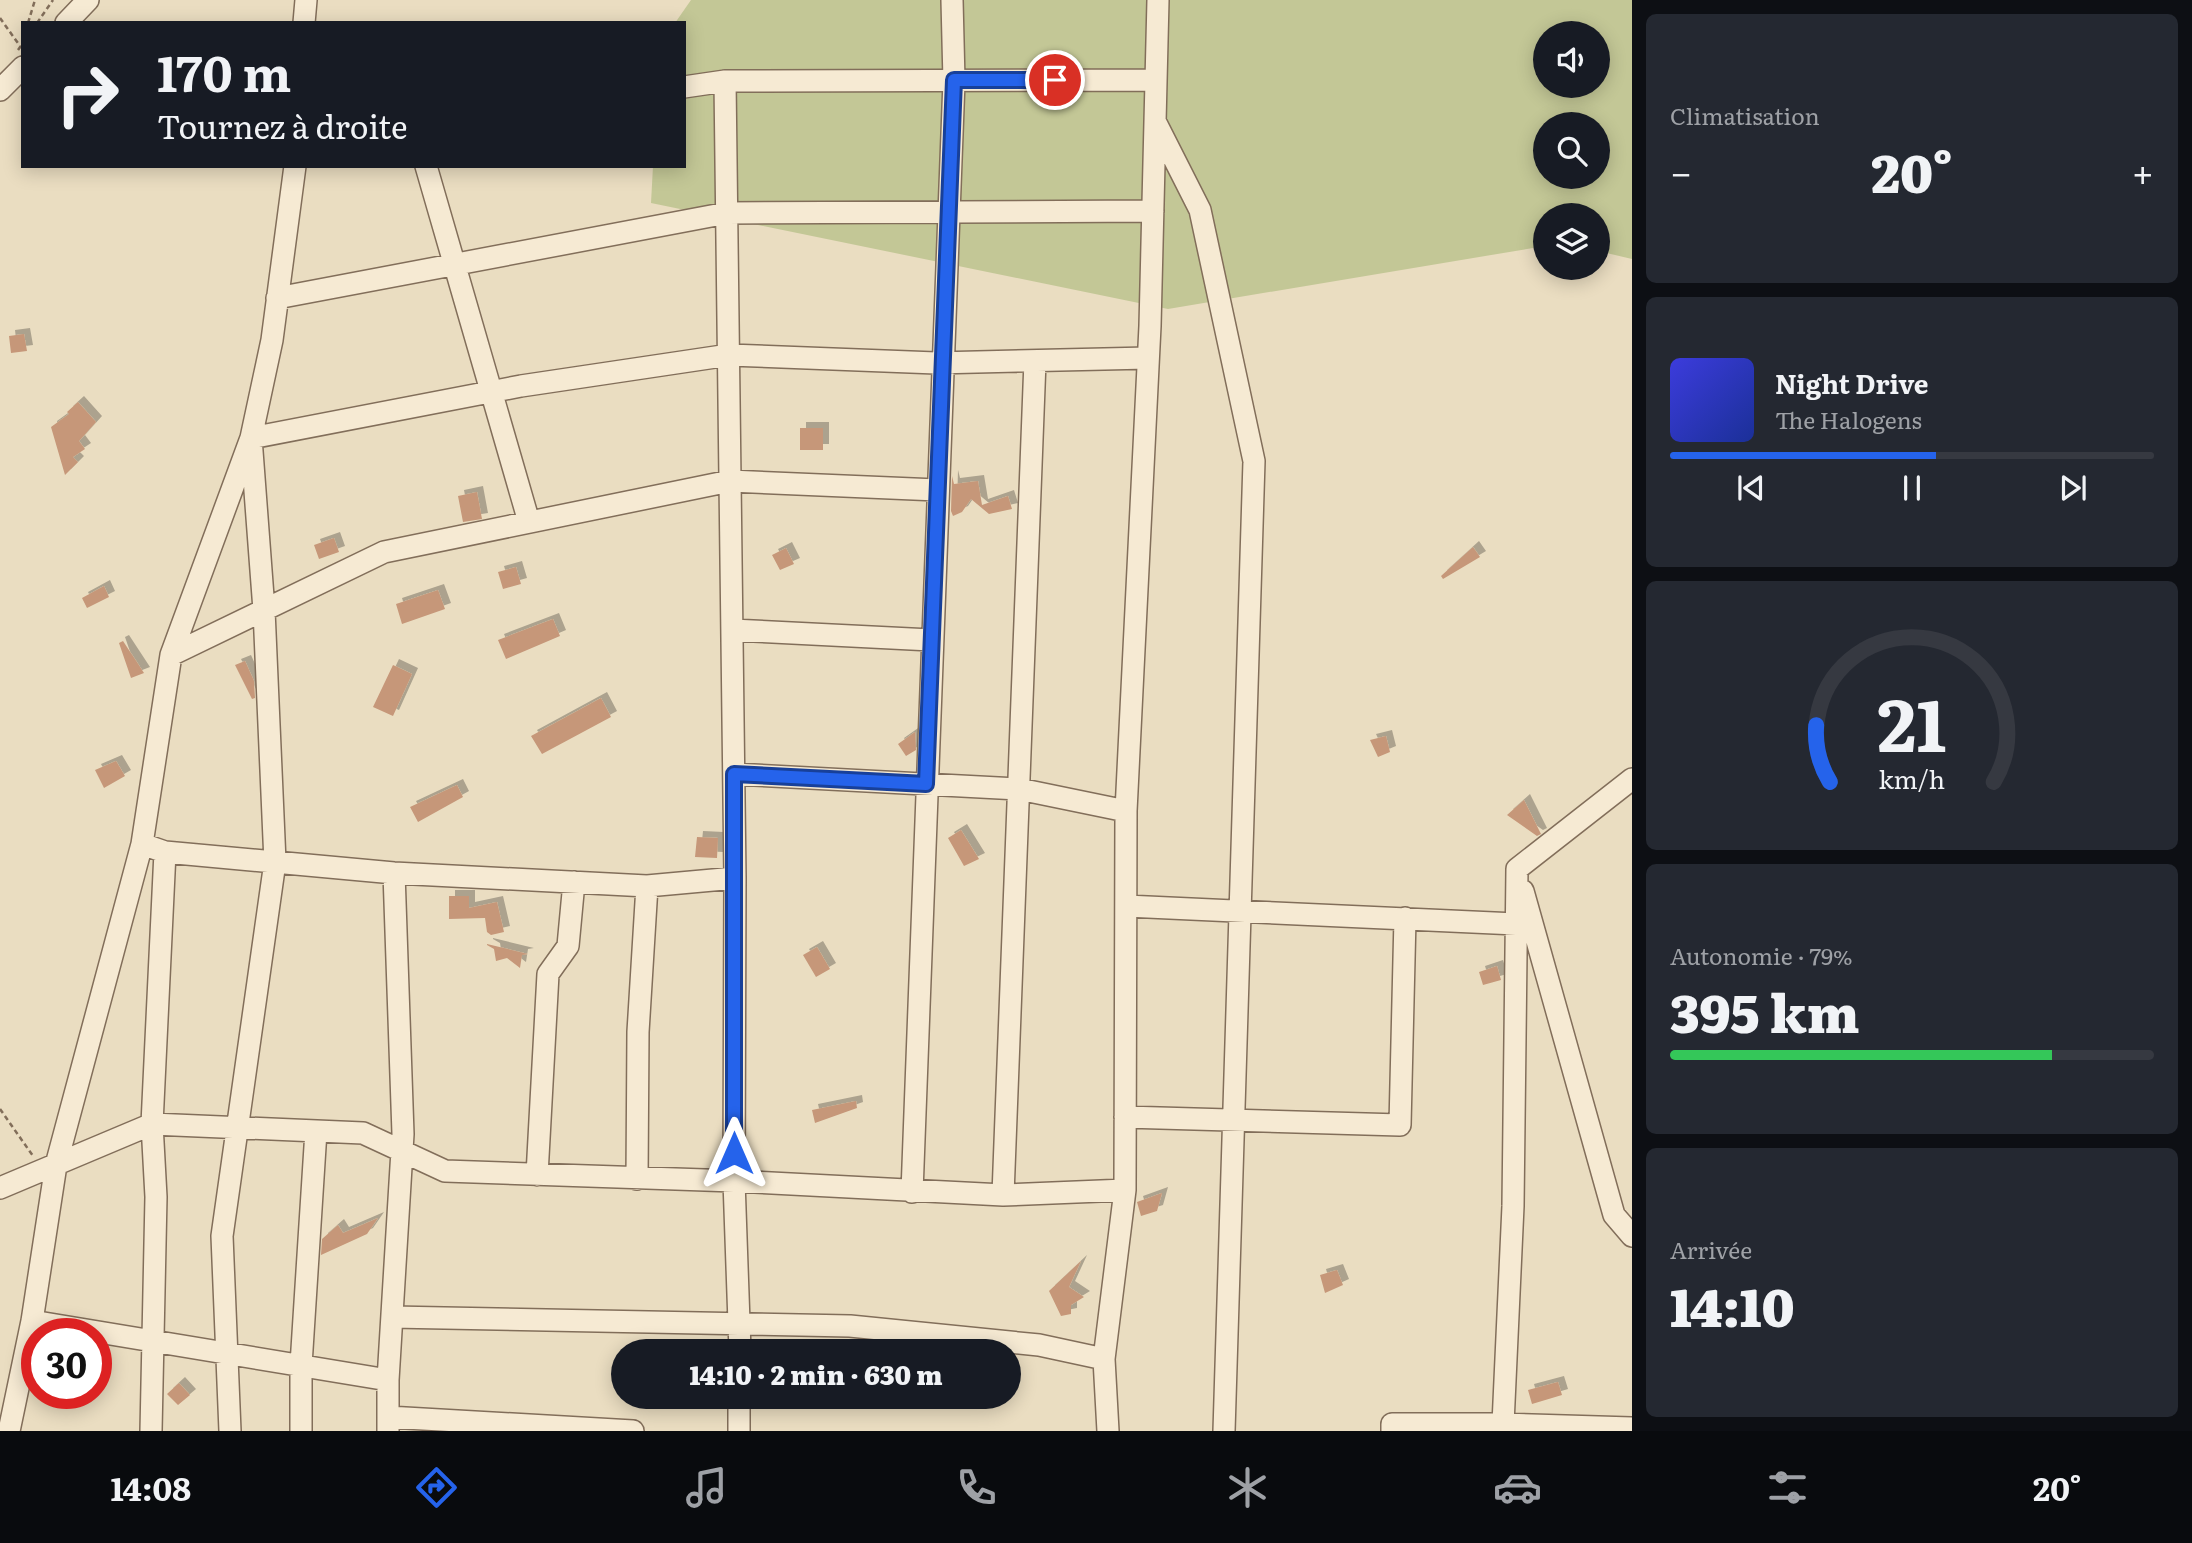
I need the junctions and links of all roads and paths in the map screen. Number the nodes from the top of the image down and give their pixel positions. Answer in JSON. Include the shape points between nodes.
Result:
{"nodes":[{"id":1,"x":35,"y":0,"type":"edge"},
{"id":2,"x":53,"y":0,"type":"edge"},
{"id":3,"x":88,"y":0,"type":"edge"},
{"id":4,"x":306,"y":0,"type":"edge"},
{"id":5,"x":952,"y":0,"type":"edge"},
{"id":6,"x":1158,"y":0,"type":"edge"},
{"id":7,"x":0,"y":18,"type":"edge"},
{"id":8,"x":29,"y":21,"type":"edge"},
{"id":9,"x":38,"y":21,"type":"edge"},
{"id":10,"x":68,"y":21,"type":"edge"},
{"id":11,"x":304,"y":21,"type":"edge"},
{"id":12,"x":21,"y":44,"type":"edge"},
{"id":13,"x":21,"y":69,"type":"edge"},
{"id":14,"x":954,"y":80,"type":"junction"},
{"id":15,"x":1156,"y":80,"type":"junction"},
{"id":16,"x":725,"y":81,"type":"junction"},
{"id":17,"x":686,"y":87,"type":"edge"},
{"id":18,"x":0,"y":90,"type":"edge"},
{"id":19,"x":1153,"y":118,"type":"junction"},
{"id":20,"x":295,"y":168,"type":"edge"},
{"id":21,"x":427,"y":168,"type":"edge"},
{"id":22,"x":1153,"y":211,"type":"junction"},
{"id":23,"x":948,"y":212,"type":"junction"},
{"id":24,"x":727,"y":213,"type":"junction"},
{"id":25,"x":454,"y":264,"type":"junction"},
{"id":26,"x":277,"y":298,"type":"junction"},
{"id":27,"x":729,"y":355,"type":"junction"},
{"id":28,"x":1148,"y":358,"type":"junction"},
{"id":29,"x":1035,"y":360,"type":"junction"},
{"id":30,"x":942,"y":363,"type":"junction"},
{"id":31,"x":491,"y":392,"type":"junction"},
{"id":32,"x":251,"y":438,"type":"junction"},
{"id":33,"x":730,"y":481,"type":"junction"},
{"id":34,"x":937,"y":490,"type":"junction"},
{"id":35,"x":529,"y":522,"type":"junction"},
{"id":36,"x":264,"y":610,"type":"junction"},
{"id":37,"x":732,"y":629,"type":"junction"},
{"id":38,"x":931,"y":640,"type":"junction"},
{"id":39,"x":171,"y":655,"type":"junction"},
{"id":40,"x":734,"y":774,"type":"junction"},
{"id":41,"x":1632,"y":779,"type":"edge"},
{"id":42,"x":926,"y":784,"type":"junction"},
{"id":43,"x":1019,"y":789,"type":"junction"},
{"id":44,"x":1126,"y":811,"type":"junction"},
{"id":45,"x":142,"y":844,"type":"junction"},
{"id":46,"x":165,"y":852,"type":"junction"},
{"id":47,"x":275,"y":862,"type":"junction"},
{"id":48,"x":1517,"y":869,"type":"junction"},
{"id":49,"x":394,"y":873,"type":"junction"},
{"id":50,"x":736,"y":878,"type":"junction"},
{"id":51,"x":574,"y":882,"type":"junction"},
{"id":52,"x":647,"y":886,"type":"junction"},
{"id":53,"x":1126,"y":906,"type":"junction"},
{"id":54,"x":1240,"y":911,"type":"junction"},
{"id":55,"x":1405,"y":918,"type":"junction"},
{"id":56,"x":1516,"y":923,"type":"junction"},
{"id":57,"x":0,"y":1109,"type":"edge"},
{"id":58,"x":1125,"y":1117,"type":"junction"},
{"id":59,"x":1233,"y":1120,"type":"junction"},
{"id":60,"x":152,"y":1124,"type":"junction"},
{"id":61,"x":237,"y":1128,"type":"junction"},
{"id":62,"x":316,"y":1131,"type":"junction"},
{"id":63,"x":402,"y":1153,"type":"junction"},
{"id":64,"x":49,"y":1167,"type":"junction"},
{"id":65,"x":537,"y":1175,"type":"junction"},
{"id":66,"x":637,"y":1179,"type":"junction"},
{"id":67,"x":733,"y":1181,"type":"junction"},
{"id":68,"x":0,"y":1188,"type":"edge"},
{"id":69,"x":1125,"y":1190,"type":"junction"},
{"id":70,"x":912,"y":1192,"type":"junction"},
{"id":71,"x":1003,"y":1195,"type":"junction"},
{"id":72,"x":1632,"y":1236,"type":"edge"},
{"id":73,"x":392,"y":1317,"type":"junction"},
{"id":74,"x":32,"y":1318,"type":"edge"},
{"id":75,"x":740,"y":1326,"type":"junction"},
{"id":76,"x":112,"y":1333,"type":"edge"},
{"id":77,"x":151,"y":1339,"type":"junction"},
{"id":78,"x":740,"y":1339,"type":"edge"},
{"id":79,"x":225,"y":1352,"type":"junction"},
{"id":80,"x":21,"y":1354,"type":"edge"},
{"id":81,"x":1104,"y":1359,"type":"junction"},
{"id":82,"x":301,"y":1365,"type":"junction"},
{"id":83,"x":388,"y":1380,"type":"junction"},
{"id":84,"x":7,"y":1396,"type":"edge"},
{"id":85,"x":739,"y":1409,"type":"edge"},
{"id":86,"x":388,"y":1424,"type":"edge"},
{"id":87,"x":1503,"y":1424,"type":"junction"},
{"id":88,"x":1632,"y":1427,"type":"edge"},
{"id":89,"x":9,"y":1431,"type":"edge"},
{"id":90,"x":151,"y":1431,"type":"edge"},
{"id":91,"x":230,"y":1431,"type":"edge"},
{"id":92,"x":301,"y":1431,"type":"edge"},
{"id":93,"x":633,"y":1431,"type":"edge"},
{"id":94,"x":739,"y":1431,"type":"edge"},
{"id":95,"x":1108,"y":1431,"type":"edge"},
{"id":96,"x":1224,"y":1431,"type":"edge"},
{"id":97,"x":1392,"y":1431,"type":"edge"}],
"edges":[{"from":1,"to":8,"type":"path"},
{"from":2,"to":9,"type":"path"},
{"from":3,"to":10,"type":"street"},
{"from":4,"to":11,"type":"street"},
{"from":5,"to":14,"type":"street"},
{"from":6,"to":15,"type":"street"},
{"from":7,"to":12,"type":"path"},
{"from":13,"to":18,"type":"street"},
{"from":14,"to":15,"type":"street"},
{"from":14,"to":16,"type":"street"},
{"from":14,"to":23,"type":"street"},
{"from":15,"to":19,"type":"street"},
{"from":16,"to":17,"type":"street"},
{"from":16,"to":24,"type":"street"},
{"from":19,"to":22,"type":"street"},
{"from":19,"to":54,"type":"street","via":[[1200,210],[1254,461]]},
{"from":20,"to":26,"type":"street"},
{"from":21,"to":25,"type":"street"},
{"from":22,"to":23,"type":"street"},
{"from":22,"to":28,"type":"street"},
{"from":23,"to":24,"type":"street"},
{"from":23,"to":30,"type":"street"},
{"from":24,"to":25,"type":"street"},
{"from":24,"to":27,"type":"street"},
{"from":25,"to":26,"type":"street"},
{"from":25,"to":31,"type":"street"},
{"from":26,"to":32,"type":"street"},
{"from":27,"to":30,"type":"street"},
{"from":27,"to":31,"type":"street"},
{"from":27,"to":33,"type":"street"},
{"from":28,"to":29,"type":"street"},
{"from":28,"to":44,"type":"street"},
{"from":29,"to":30,"type":"street"},
{"from":29,"to":43,"type":"street"},
{"from":30,"to":34,"type":"street"},
{"from":31,"to":32,"type":"street"},
{"from":31,"to":35,"type":"street"},
{"from":32,"to":36,"type":"street"},
{"from":32,"to":39,"type":"street"},
{"from":33,"to":34,"type":"street"},
{"from":33,"to":35,"type":"street"},
{"from":33,"to":37,"type":"street"},
{"from":34,"to":38,"type":"street"},
{"from":35,"to":36,"type":"street","via":[[384,552]]},
{"from":36,"to":39,"type":"street"},
{"from":36,"to":47,"type":"street"},
{"from":37,"to":38,"type":"street"},
{"from":37,"to":40,"type":"street"},
{"from":38,"to":42,"type":"street"},
{"from":39,"to":45,"type":"street"},
{"from":40,"to":42,"type":"street"},
{"from":40,"to":50,"type":"street"},
{"from":41,"to":48,"type":"street"},
{"from":42,"to":43,"type":"street"},
{"from":42,"to":70,"type":"street"},
{"from":43,"to":44,"type":"street"},
{"from":43,"to":71,"type":"street"},
{"from":44,"to":53,"type":"street"},
{"from":45,"to":46,"type":"street"},
{"from":45,"to":64,"type":"street"},
{"from":46,"to":47,"type":"street"},
{"from":46,"to":60,"type":"street"},
{"from":47,"to":49,"type":"street"},
{"from":47,"to":61,"type":"street"},
{"from":48,"to":56,"type":"street"},
{"from":48,"to":72,"type":"street","via":[[1614,1215]]},
{"from":49,"to":51,"type":"street"},
{"from":49,"to":63,"type":"street"},
{"from":50,"to":52,"type":"street"},
{"from":50,"to":67,"type":"street"},
{"from":51,"to":52,"type":"street"},
{"from":51,"to":65,"type":"street","via":[[568,946],[548,974]]},
{"from":52,"to":66,"type":"street","via":[[638,1032]]},
{"from":53,"to":54,"type":"street"},
{"from":53,"to":58,"type":"street"},
{"from":54,"to":55,"type":"street"},
{"from":54,"to":59,"type":"street"},
{"from":55,"to":56,"type":"street"},
{"from":55,"to":59,"type":"street","via":[[1400,1125]]},
{"from":56,"to":87,"type":"street","via":[[1513,1206]]},
{"from":57,"to":64,"type":"path"},
{"from":58,"to":59,"type":"street"},
{"from":58,"to":69,"type":"street"},
{"from":59,"to":96,"type":"street"},
{"from":60,"to":61,"type":"street"},
{"from":60,"to":64,"type":"street"},
{"from":60,"to":77,"type":"street","via":[[156,1196]]},
{"from":61,"to":62,"type":"street"},
{"from":61,"to":79,"type":"street","via":[[222,1236]]},
{"from":62,"to":63,"type":"street","via":[[363,1133]]},
{"from":62,"to":82,"type":"street"},
{"from":63,"to":65,"type":"street","via":[[445,1171]]},
{"from":63,"to":73,"type":"street"},
{"from":64,"to":68,"type":"street"},
{"from":64,"to":74,"type":"street"},
{"from":65,"to":66,"type":"street"},
{"from":66,"to":67,"type":"street"},
{"from":67,"to":70,"type":"street"},
{"from":67,"to":75,"type":"street"},
{"from":69,"to":71,"type":"street"},
{"from":69,"to":81,"type":"street"},
{"from":70,"to":71,"type":"street"},
{"from":73,"to":75,"type":"street"},
{"from":73,"to":83,"type":"street"},
{"from":75,"to":78,"type":"street"},
{"from":75,"to":81,"type":"street","via":[[850,1326],[1039,1345]]},
{"from":76,"to":77,"type":"street"},
{"from":77,"to":79,"type":"street"},
{"from":77,"to":90,"type":"street"},
{"from":79,"to":82,"type":"street"},
{"from":79,"to":91,"type":"street"},
{"from":80,"to":84,"type":"street"},
{"from":81,"to":95,"type":"street"},
{"from":82,"to":83,"type":"street"},
{"from":82,"to":92,"type":"street"},
{"from":83,"to":86,"type":"street"},
{"from":84,"to":89,"type":"street"},
{"from":85,"to":94,"type":"street"},
{"from":86,"to":93,"type":"street"},
{"from":87,"to":88,"type":"street"},
{"from":87,"to":97,"type":"street","via":[[1392,1424]]}]}
